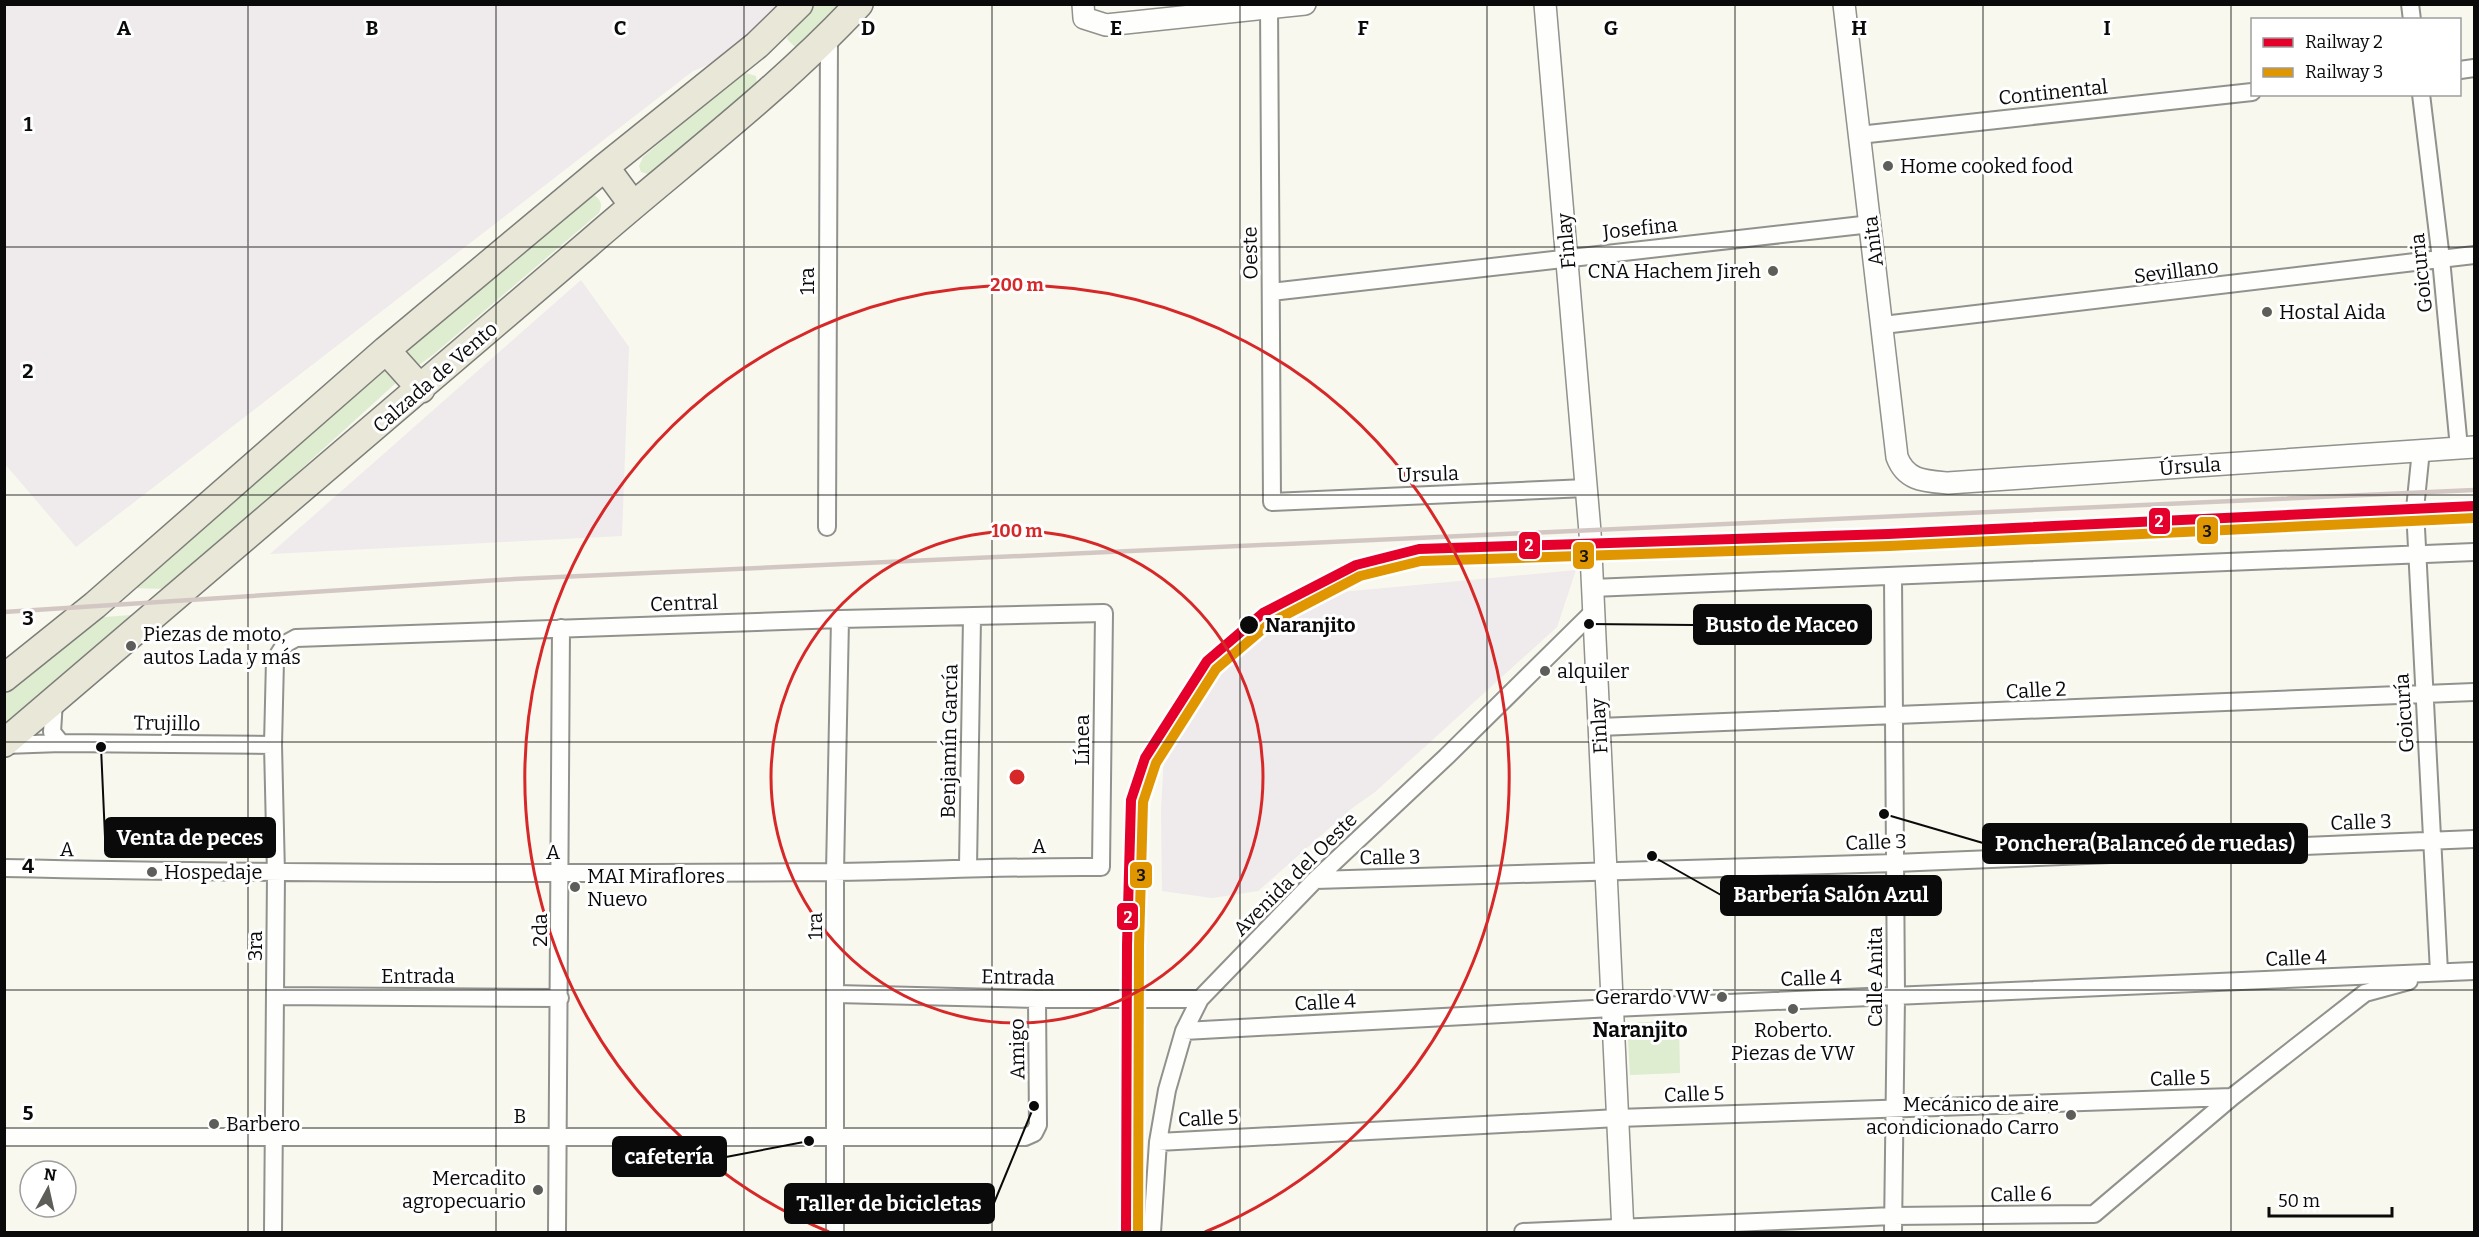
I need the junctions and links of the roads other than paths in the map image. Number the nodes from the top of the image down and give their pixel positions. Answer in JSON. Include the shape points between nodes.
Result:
{"nodes":[{"id":1,"x":799,"y":4,"type":"edge"},
{"id":2,"x":859,"y":4,"type":"edge"},
{"id":3,"x":1083,"y":4,"type":"edge"},
{"id":4,"x":1305,"y":4,"type":"edge"},
{"id":5,"x":1545,"y":4,"type":"edge"},
{"id":6,"x":1844,"y":4,"type":"edge"},
{"id":7,"x":1269,"y":7,"type":"edge"},
{"id":8,"x":829,"y":35,"type":"junction"},
{"id":9,"x":2251,"y":92,"type":"edge"},
{"id":10,"x":2421,"y":96,"type":"edge"},
{"id":11,"x":1859,"y":135,"type":"junction"},
{"id":12,"x":605,"y":167,"type":"junction"},
{"id":13,"x":633,"y":204,"type":"junction"},
{"id":14,"x":1871,"y":224,"type":"junction"},
{"id":15,"x":2475,"y":255,"type":"edge"},
{"id":16,"x":1567,"y":257,"type":"junction"},
{"id":17,"x":2441,"y":259,"type":"junction"},
{"id":18,"x":1271,"y":292,"type":"junction"},
{"id":19,"x":1883,"y":326,"type":"junction"},
{"id":20,"x":386,"y":350,"type":"junction"},
{"id":21,"x":421,"y":389,"type":"junction"},
{"id":22,"x":2467,"y":447,"type":"edge"},
{"id":23,"x":2421,"y":450,"type":"junction"},
{"id":24,"x":1907,"y":475,"type":"joint"},
{"id":25,"x":1586,"y":488,"type":"junction"},
{"id":26,"x":1272,"y":502,"type":"joint"},
{"id":27,"x":827,"y":527,"type":"dead end"},
{"id":28,"x":2475,"y":552,"type":"edge"},
{"id":29,"x":2418,"y":555,"type":"junction"},
{"id":30,"x":1893,"y":577,"type":"junction"},
{"id":31,"x":1592,"y":588,"type":"junction"},
{"id":32,"x":1593,"y":612,"type":"junction"},
{"id":33,"x":1104,"y":613,"type":"joint"},
{"id":34,"x":972,"y":617,"type":"junction"},
{"id":35,"x":840,"y":619,"type":"junction"},
{"id":36,"x":561,"y":628,"type":"junction"},
{"id":37,"x":275,"y":660,"type":"joint"},
{"id":38,"x":4,"y":678,"type":"edge"},
{"id":39,"x":2475,"y":692,"type":"edge"},
{"id":40,"x":2423,"y":693,"type":"junction"},
{"id":41,"x":54,"y":701,"type":"junction"},
{"id":42,"x":1893,"y":717,"type":"junction"},
{"id":43,"x":1599,"y":727,"type":"junction"},
{"id":44,"x":61,"y":743,"type":"junction"},
{"id":45,"x":4,"y":744,"type":"edge"},
{"id":46,"x":273,"y":746,"type":"junction"},
{"id":47,"x":2475,"y":839,"type":"edge"},
{"id":48,"x":2434,"y":840,"type":"junction"},
{"id":49,"x":1895,"y":863,"type":"junction"},
{"id":50,"x":968,"y":867,"type":"junction"},
{"id":51,"x":1101,"y":867,"type":"joint"},
{"id":52,"x":4,"y":868,"type":"edge"},
{"id":53,"x":835,"y":872,"type":"junction"},
{"id":54,"x":1607,"y":872,"type":"junction"},
{"id":55,"x":561,"y":873,"type":"junction"},
{"id":56,"x":276,"y":874,"type":"junction"},
{"id":57,"x":1315,"y":880,"type":"junction"},
{"id":58,"x":2475,"y":971,"type":"edge"},
{"id":59,"x":2439,"y":972,"type":"junction"},
{"id":60,"x":836,"y":994,"type":"junction"},
{"id":61,"x":276,"y":996,"type":"junction"},
{"id":62,"x":1896,"y":996,"type":"junction"},
{"id":63,"x":560,"y":998,"type":"junction"},
{"id":64,"x":1037,"y":999,"type":"junction"},
{"id":65,"x":1200,"y":999,"type":"junction"},
{"id":66,"x":1612,"y":1008,"type":"junction"},
{"id":67,"x":1184,"y":1031,"type":"junction"},
{"id":68,"x":2232,"y":1097,"type":"junction"},
{"id":69,"x":1895,"y":1108,"type":"junction"},
{"id":70,"x":1618,"y":1118,"type":"junction"},
{"id":71,"x":1034,"y":1133,"type":"joint"},
{"id":72,"x":275,"y":1136,"type":"junction"},
{"id":73,"x":4,"y":1137,"type":"edge"},
{"id":74,"x":557,"y":1137,"type":"junction"},
{"id":75,"x":834,"y":1138,"type":"junction"},
{"id":76,"x":1158,"y":1142,"type":"junction"},
{"id":77,"x":1893,"y":1224,"type":"edge"},
{"id":78,"x":1623,"y":1231,"type":"edge"},
{"id":79,"x":273,"y":1233,"type":"edge"},
{"id":80,"x":557,"y":1233,"type":"edge"},
{"id":81,"x":835,"y":1233,"type":"edge"},
{"id":82,"x":1152,"y":1233,"type":"edge"},
{"id":83,"x":1523,"y":1233,"type":"edge"}],
"edges":[{"from":1,"to":12,"type":"main road","via":[[757,45]]},
{"from":2,"to":8,"type":"main road","name":"Calzada de Vento"},
{"from":3,"to":7,"type":"street","via":[[1084,18],[1106,26]]},
{"from":4,"to":7,"type":"street"},
{"from":5,"to":16,"type":"street","name":"Finlay"},
{"from":6,"to":11,"type":"street","name":"Anita"},
{"from":7,"to":18,"type":"street","name":"Oeste"},
{"from":8,"to":13,"type":"main road","name":"Calzada de Vento"},
{"from":8,"to":27,"type":"street","name":"1ra"},
{"from":9,"to":11,"type":"street","name":"Continental"},
{"from":10,"to":17,"type":"street","name":"Goicuria"},
{"from":11,"to":14,"type":"street","name":"Anita"},
{"from":12,"to":13,"type":"main road"},
{"from":12,"to":20,"type":"main road"},
{"from":13,"to":21,"type":"main road","name":"Calzada de Vento"},
{"from":14,"to":16,"type":"street","name":"Josefina"},
{"from":14,"to":19,"type":"street","name":"Anita"},
{"from":15,"to":17,"type":"street","name":"Sevillano"},
{"from":16,"to":18,"type":"street","name":"Josefina"},
{"from":16,"to":25,"type":"street","name":"Finlay"},
{"from":17,"to":19,"type":"street","name":"Sevillano"},
{"from":17,"to":22,"type":"street","name":"Goicuria"},
{"from":18,"to":26,"type":"street","name":"Oeste"},
{"from":19,"to":24,"type":"street","name":"Anita","via":[[1897,457]]},
{"from":20,"to":21,"type":"main road"},
{"from":20,"to":38,"type":"main road","via":[[95,605]]},
{"from":21,"to":41,"type":"main road","name":"Calzada de Vento"},
{"from":22,"to":23,"type":"street","name":"Úrsula"},
{"from":23,"to":24,"type":"street","name":"Úrsula","via":[[1948,483],[1922,481]]},
{"from":23,"to":29,"type":"street","name":"Goicuría","via":[[2415,509]]},
{"from":25,"to":26,"type":"street","name":"Ursula"},
{"from":25,"to":31,"type":"street","name":"Finlay"},
{"from":28,"to":29,"type":"street"},
{"from":29,"to":30,"type":"street"},
{"from":29,"to":40,"type":"street","name":"Goicuría"},
{"from":30,"to":31,"type":"street"},
{"from":30,"to":42,"type":"street","name":"Calle Anita"},
{"from":31,"to":32,"type":"street","name":"Finlay"},
{"from":32,"to":43,"type":"street","name":"Finlay"},
{"from":32,"to":57,"type":"street","name":"Avenida del Oeste"},
{"from":33,"to":34,"type":"street","name":"Central"},
{"from":33,"to":51,"type":"street","name":"Línea"},
{"from":34,"to":35,"type":"street","name":"Central"},
{"from":34,"to":50,"type":"street","name":"Benjamín García"},
{"from":35,"to":36,"type":"street","name":"Central"},
{"from":35,"to":53,"type":"street","name":"1ra"},
{"from":36,"to":37,"type":"street","name":"Central","via":[[296,638],[285,644]]},
{"from":36,"to":55,"type":"street","name":"2da"},
{"from":37,"to":46,"type":"street","name":"3ra"},
{"from":39,"to":40,"type":"street","name":"Calle 2"},
{"from":40,"to":42,"type":"street","name":"Calle 2"},
{"from":40,"to":48,"type":"street","name":"Goicuría"},
{"from":41,"to":44,"type":"street","via":[[52,732]]},
{"from":41,"to":45,"type":"main road","name":"Calzada de Vento"},
{"from":42,"to":43,"type":"street","name":"Calle 2"},
{"from":42,"to":49,"type":"street","name":"Calle Anita"},
{"from":43,"to":54,"type":"street","name":"Finlay"},
{"from":44,"to":45,"type":"street","name":"Trujillo"},
{"from":44,"to":46,"type":"street","name":"Trujillo"},
{"from":46,"to":56,"type":"street","name":"3ra"},
{"from":47,"to":48,"type":"street","name":"Calle 3"},
{"from":48,"to":49,"type":"street","name":"Calle 3"},
{"from":48,"to":59,"type":"street","name":"Goicuría"},
{"from":49,"to":54,"type":"street","name":"Calle 3"},
{"from":49,"to":62,"type":"street","name":"Calle Anita"},
{"from":50,"to":51,"type":"street","name":"A"},
{"from":50,"to":53,"type":"street","name":"A"},
{"from":52,"to":56,"type":"street","name":"A"},
{"from":53,"to":55,"type":"street","name":"A"},
{"from":53,"to":60,"type":"street","name":"1ra"},
{"from":54,"to":57,"type":"street","name":"Calle 3"},
{"from":54,"to":66,"type":"street","name":"Finlay"},
{"from":55,"to":56,"type":"street","name":"A"},
{"from":55,"to":63,"type":"street","name":"2da"},
{"from":56,"to":61,"type":"street","name":"3ra"},
{"from":57,"to":65,"type":"street","name":"Avenida del Oeste"},
{"from":58,"to":59,"type":"street"},
{"from":59,"to":62,"type":"street","name":"Calle 4"},
{"from":59,"to":68,"type":"street","name":"Calle 6","via":[[2365,993]]},
{"from":60,"to":64,"type":"street","name":"Entrada"},
{"from":60,"to":75,"type":"street","name":"1ra"},
{"from":61,"to":63,"type":"street","name":"Entrada"},
{"from":61,"to":72,"type":"street","name":"3ra"},
{"from":62,"to":66,"type":"street","name":"Calle 4"},
{"from":62,"to":69,"type":"street","name":"Calle Anita"},
{"from":63,"to":74,"type":"street","name":"2da"},
{"from":64,"to":65,"type":"street","name":"Entrada"},
{"from":64,"to":71,"type":"street","name":"Amigo","via":[[1038,1125]]},
{"from":65,"to":67,"type":"street","name":"Avenida del Oeste"},
{"from":66,"to":67,"type":"street","name":"Calle 4"},
{"from":66,"to":70,"type":"street","name":"Finlay"},
{"from":67,"to":76,"type":"street","name":"Avenida del Oeste","via":[[1167,1090]]},
{"from":68,"to":69,"type":"street","name":"Calle 5"},
{"from":68,"to":77,"type":"street","name":"Calle 6","via":[[2094,1214]]},
{"from":69,"to":70,"type":"street","name":"Calle 5"},
{"from":69,"to":77,"type":"street","name":"Calle Anita"},
{"from":70,"to":76,"type":"street","name":"Calle 5"},
{"from":70,"to":78,"type":"street","name":"Finlay"},
{"from":71,"to":75,"type":"street","name":"B","via":[[1025,1137]]},
{"from":72,"to":73,"type":"street","name":"B"},
{"from":72,"to":74,"type":"street","name":"B"},
{"from":72,"to":79,"type":"street","name":"3ra"},
{"from":74,"to":75,"type":"street","name":"B"},
{"from":74,"to":80,"type":"street","name":"2da"},
{"from":75,"to":81,"type":"street","name":"1ra"},
{"from":76,"to":82,"type":"street","name":"Avenida del Oeste"},
{"from":77,"to":78,"type":"street","name":"Calle 6"},
{"from":78,"to":83,"type":"street","name":"Calle 6"}]}
